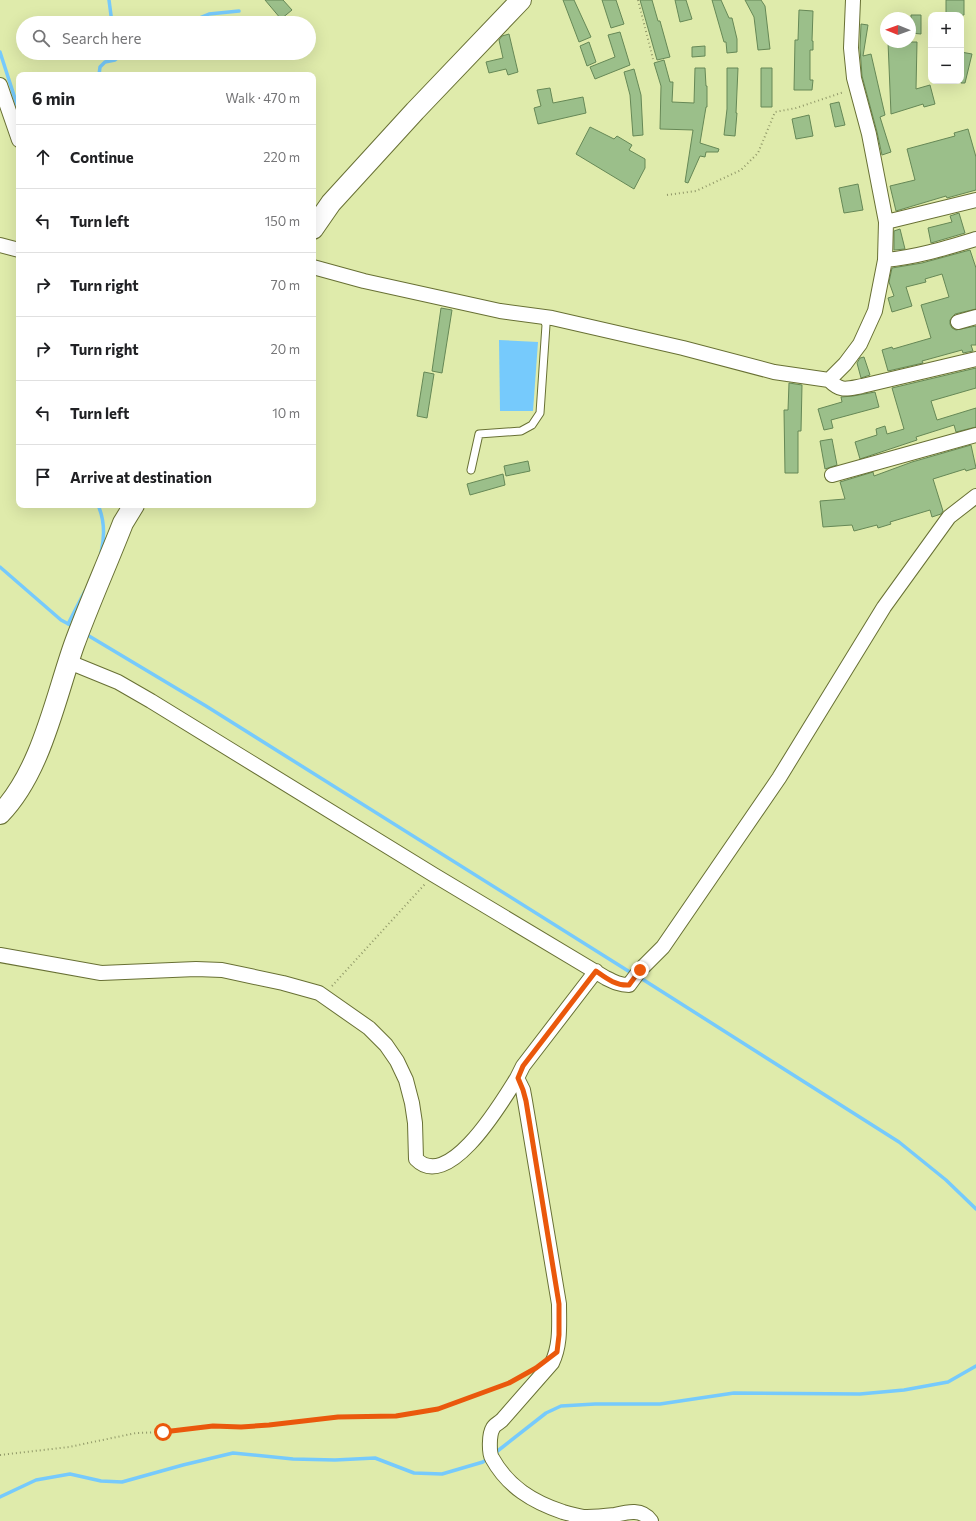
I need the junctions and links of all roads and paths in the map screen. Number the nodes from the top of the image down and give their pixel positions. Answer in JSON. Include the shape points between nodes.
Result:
{"nodes":[{"id":1,"x":521,"y":0,"type":"edge"},
{"id":2,"x":638,"y":0,"type":"edge"},
{"id":3,"x":853,"y":0,"type":"edge"},
{"id":4,"x":653,"y":59,"type":"dead end"},
{"id":5,"x":0,"y":85,"type":"edge"},
{"id":6,"x":856,"y":87,"type":"junction"},
{"id":7,"x":16,"y":131,"type":"edge"},
{"id":8,"x":667,"y":195,"type":"dead end"},
{"id":9,"x":976,"y":200,"type":"edge"},
{"id":10,"x":886,"y":222,"type":"junction"},
{"id":11,"x":316,"y":225,"type":"edge"},
{"id":12,"x":976,"y":239,"type":"edge"},
{"id":13,"x":0,"y":245,"type":"edge"},
{"id":14,"x":16,"y":249,"type":"edge"},
{"id":15,"x":885,"y":260,"type":"junction"},
{"id":16,"x":316,"y":268,"type":"edge"},
{"id":17,"x":543,"y":317,"type":"junction"},
{"id":18,"x":976,"y":317,"type":"edge"},
{"id":19,"x":958,"y":322,"type":"dead end"},
{"id":20,"x":976,"y":359,"type":"edge"},
{"id":21,"x":829,"y":380,"type":"junction"},
{"id":22,"x":976,"y":435,"type":"edge"},
{"id":23,"x":471,"y":470,"type":"dead end"},
{"id":24,"x":832,"y":475,"type":"dead end"},
{"id":25,"x":976,"y":496,"type":"edge"},
{"id":26,"x":132,"y":508,"type":"edge"},
{"id":27,"x":72,"y":653,"type":"junction"},
{"id":28,"x":0,"y":814,"type":"edge"},
{"id":29,"x":434,"y":875,"type":"junction"},
{"id":30,"x":0,"y":955,"type":"edge"},
{"id":31,"x":596,"y":971,"type":"junction"},
{"id":32,"x":320,"y":994,"type":"junction"},
{"id":33,"x":518,"y":1078,"type":"junction"},
{"id":34,"x":526,"y":1374,"type":"dead end"},
{"id":35,"x":0,"y":1455,"type":"edge"},
{"id":36,"x":651,"y":1521,"type":"edge"}],
"edges":[{"from":1,"to":11,"type":"main road","via":[[341,192]]},
{"from":2,"to":4,"type":"path"},
{"from":3,"to":6,"type":"street","via":[[851,48]]},
{"from":5,"to":7,"type":"street"},
{"from":6,"to":8,"type":"path","via":[[796,108],[774,112],[758,153],[741,170],[696,191]]},
{"from":6,"to":10,"type":"street","via":[[869,134]]},
{"from":9,"to":10,"type":"street"},
{"from":10,"to":15,"type":"street"},
{"from":12,"to":15,"type":"street","via":[[922,255]]},
{"from":13,"to":14,"type":"street"},
{"from":15,"to":21,"type":"street","via":[[875,311],[860,344]]},
{"from":16,"to":17,"type":"street","via":[[500,311]]},
{"from":17,"to":21,"type":"street","via":[[683,348],[758,368]]},
{"from":17,"to":23,"type":"lane","via":[[546,325],[540,413],[532,424],[521,431],[479,434]]},
{"from":18,"to":19,"type":"street"},
{"from":20,"to":21,"type":"street","via":[[845,389],[836,387]]},
{"from":22,"to":24,"type":"street"},
{"from":25,"to":31,"type":"street","via":[[949,517],[884,607],[780,778],[663,947],[629,985],[615,983]]},
{"from":26,"to":27,"type":"main road","via":[[123,523]]},
{"from":27,"to":28,"type":"main road","via":[[39,749],[25,781]]},
{"from":27,"to":29,"type":"street"},
{"from":29,"to":31,"type":"street"},
{"from":29,"to":32,"type":"path","via":[[328,991]]},
{"from":30,"to":32,"type":"street","via":[[101,973],[222,970]]},
{"from":31,"to":33,"type":"street","via":[[523,1066]]},
{"from":32,"to":33,"type":"street","via":[[369,1028],[397,1061],[406,1080],[412,1103],[416,1159],[425,1166],[437,1166],[446,1162],[469,1145]]},
{"from":33,"to":36,"type":"street","via":[[526,1101],[559,1304],[559,1335],[557,1352],[552,1363],[492,1428],[491,1456],[517,1490],[545,1505],[586,1517],[628,1511],[640,1512]]},
{"from":34,"to":35,"type":"path","via":[[457,1403],[396,1416],[338,1417],[241,1427],[213,1426],[136,1433],[69,1447]]}]}
